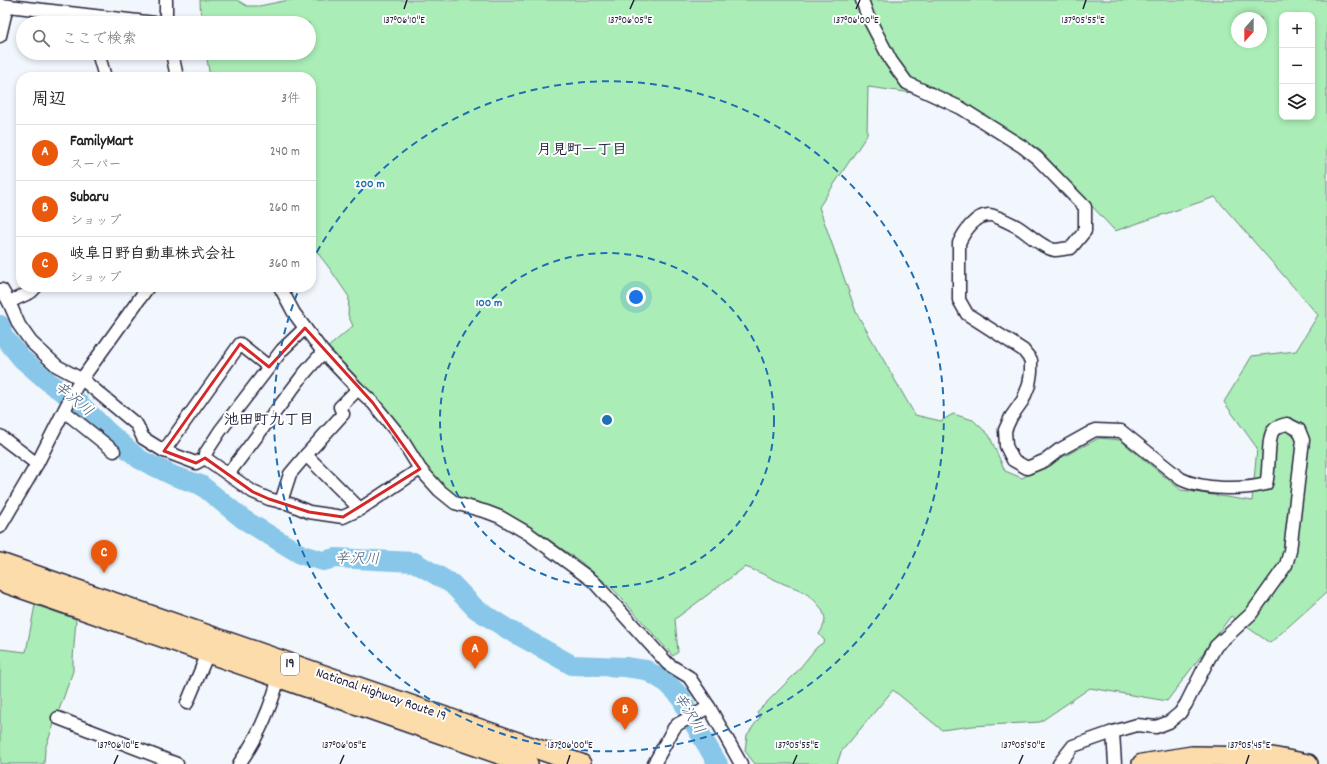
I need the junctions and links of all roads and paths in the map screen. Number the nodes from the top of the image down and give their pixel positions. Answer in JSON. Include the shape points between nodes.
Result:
{"nodes":[{"id":1,"x":166,"y":0,"type":"edge"},
{"id":2,"x":862,"y":0,"type":"edge"},
{"id":3,"x":3,"y":5,"type":"edge"},
{"id":4,"x":73,"y":16,"type":"edge"},
{"id":5,"x":166,"y":16,"type":"edge"},
{"id":6,"x":0,"y":36,"type":"edge"},
{"id":7,"x":100,"y":60,"type":"edge"},
{"id":8,"x":173,"y":60,"type":"edge"},
{"id":9,"x":104,"y":72,"type":"edge"},
{"id":10,"x":176,"y":72,"type":"edge"},
{"id":11,"x":0,"y":290,"type":"edge"},
{"id":12,"x":31,"y":292,"type":"edge"},
{"id":13,"x":144,"y":292,"type":"edge"},
{"id":14,"x":283,"y":292,"type":"edge"},
{"id":15,"x":9,"y":302,"type":"junction"},
{"id":16,"x":305,"y":328,"type":"junction"},
{"id":17,"x":323,"y":352,"type":"junction"},
{"id":18,"x":269,"y":366,"type":"junction"},
{"id":19,"x":79,"y":383,"type":"junction"},
{"id":20,"x":358,"y":389,"type":"junction"},
{"id":21,"x":65,"y":409,"type":"junction"},
{"id":22,"x":0,"y":436,"type":"edge"},
{"id":23,"x":114,"y":451,"type":"dead end"},
{"id":24,"x":164,"y":452,"type":"junction"},
{"id":25,"x":306,"y":455,"type":"junction"},
{"id":26,"x":205,"y":458,"type":"junction"},
{"id":27,"x":37,"y":464,"type":"junction"},
{"id":28,"x":420,"y":469,"type":"junction"},
{"id":29,"x":228,"y":473,"type":"junction"},
{"id":30,"x":281,"y":502,"type":"junction"},
{"id":31,"x":360,"y":509,"type":"junction"},
{"id":32,"x":0,"y":527,"type":"edge"},
{"id":33,"x":0,"y":563,"type":"edge"},
{"id":34,"x":0,"y":581,"type":"edge"},
{"id":35,"x":208,"y":653,"type":"junction"},
{"id":36,"x":279,"y":677,"type":"junction"},
{"id":37,"x":187,"y":703,"type":"dead end"},
{"id":38,"x":705,"y":709,"type":"junction"},
{"id":39,"x":58,"y":718,"type":"dead end"},
{"id":40,"x":1113,"y":732,"type":"junction"},
{"id":41,"x":177,"y":764,"type":"edge"},
{"id":42,"x":239,"y":764,"type":"edge"},
{"id":43,"x":528,"y":764,"type":"edge"},
{"id":44,"x":581,"y":764,"type":"edge"},
{"id":45,"x":654,"y":764,"type":"edge"},
{"id":46,"x":742,"y":764,"type":"edge"},
{"id":47,"x":1059,"y":764,"type":"edge"},
{"id":48,"x":1115,"y":764,"type":"edge"},
{"id":49,"x":1142,"y":764,"type":"edge"},
{"id":50,"x":1308,"y":764,"type":"edge"}],
"edges":[{"from":1,"to":5,"type":"street"},
{"from":2,"to":40,"type":"street","via":[[891,61],[907,83],[961,108],[1022,147],[1037,158],[1085,207],[1085,231],[1071,248],[1055,250],[1038,242],[1016,226],[990,215],[972,224],[959,243],[959,300],[967,314],[1023,350],[1030,360],[1029,385],[1005,430],[1006,446],[1013,460],[1027,468],[1046,460],[1095,430],[1121,431],[1190,484],[1201,487],[1252,488],[1266,484],[1272,431],[1287,424],[1299,430],[1303,440],[1290,552],[1286,565],[1251,614],[1216,646],[1180,713],[1169,722],[1156,727],[1137,725]]},
{"from":3,"to":4,"type":"street"},
{"from":3,"to":6,"type":"street"},
{"from":7,"to":9,"type":"street"},
{"from":8,"to":10,"type":"street"},
{"from":11,"to":15,"type":"street"},
{"from":12,"to":15,"type":"street"},
{"from":13,"to":19,"type":"street"},
{"from":14,"to":16,"type":"street"},
{"from":15,"to":19,"type":"street","via":[[19,325],[31,342]]},
{"from":16,"to":17,"type":"street"},
{"from":16,"to":18,"type":"street"},
{"from":17,"to":20,"type":"street"},
{"from":17,"to":29,"type":"street","via":[[302,374]]},
{"from":18,"to":24,"type":"street","via":[[240,344]]},
{"from":18,"to":26,"type":"street","via":[[220,431]]},
{"from":19,"to":21,"type":"street"},
{"from":19,"to":24,"type":"street","via":[[137,424],[143,438]]},
{"from":20,"to":25,"type":"street","via":[[340,407],[343,414]]},
{"from":20,"to":28,"type":"street","via":[[399,435]]},
{"from":21,"to":23,"type":"street"},
{"from":21,"to":27,"type":"street"},
{"from":22,"to":27,"type":"street"},
{"from":24,"to":26,"type":"street","via":[[196,463]]},
{"from":25,"to":30,"type":"street","via":[[290,474]]},
{"from":25,"to":31,"type":"street"},
{"from":26,"to":29,"type":"street"},
{"from":27,"to":32,"type":"street"},
{"from":28,"to":31,"type":"street"},
{"from":28,"to":38,"type":"street","via":[[455,503],[500,517],[529,534],[593,581],[668,664],[689,677]]},
{"from":29,"to":30,"type":"street","via":[[253,492]]},
{"from":30,"to":31,"type":"street","via":[[309,512],[343,517]]},
{"from":33,"to":44,"type":"highway","name":"National Highway Route 19","number":"19"},
{"from":34,"to":35,"type":"highway","name":"National Highway Route 19","number":"19"},
{"from":35,"to":36,"type":"highway","name":"National Highway Route 19","number":"19"},
{"from":35,"to":37,"type":"street"},
{"from":36,"to":42,"type":"street","via":[[264,718]]},
{"from":36,"to":43,"type":"highway","name":"National Highway Route 19","number":"19"},
{"from":38,"to":45,"type":"street","via":[[674,728]]},
{"from":38,"to":46,"type":"street"},
{"from":39,"to":41,"type":"street"},
{"from":40,"to":47,"type":"street","via":[[1073,746]]},
{"from":40,"to":48,"type":"street"},
{"from":49,"to":50,"type":"highway","via":[[1192,756],[1272,757]]}]}
